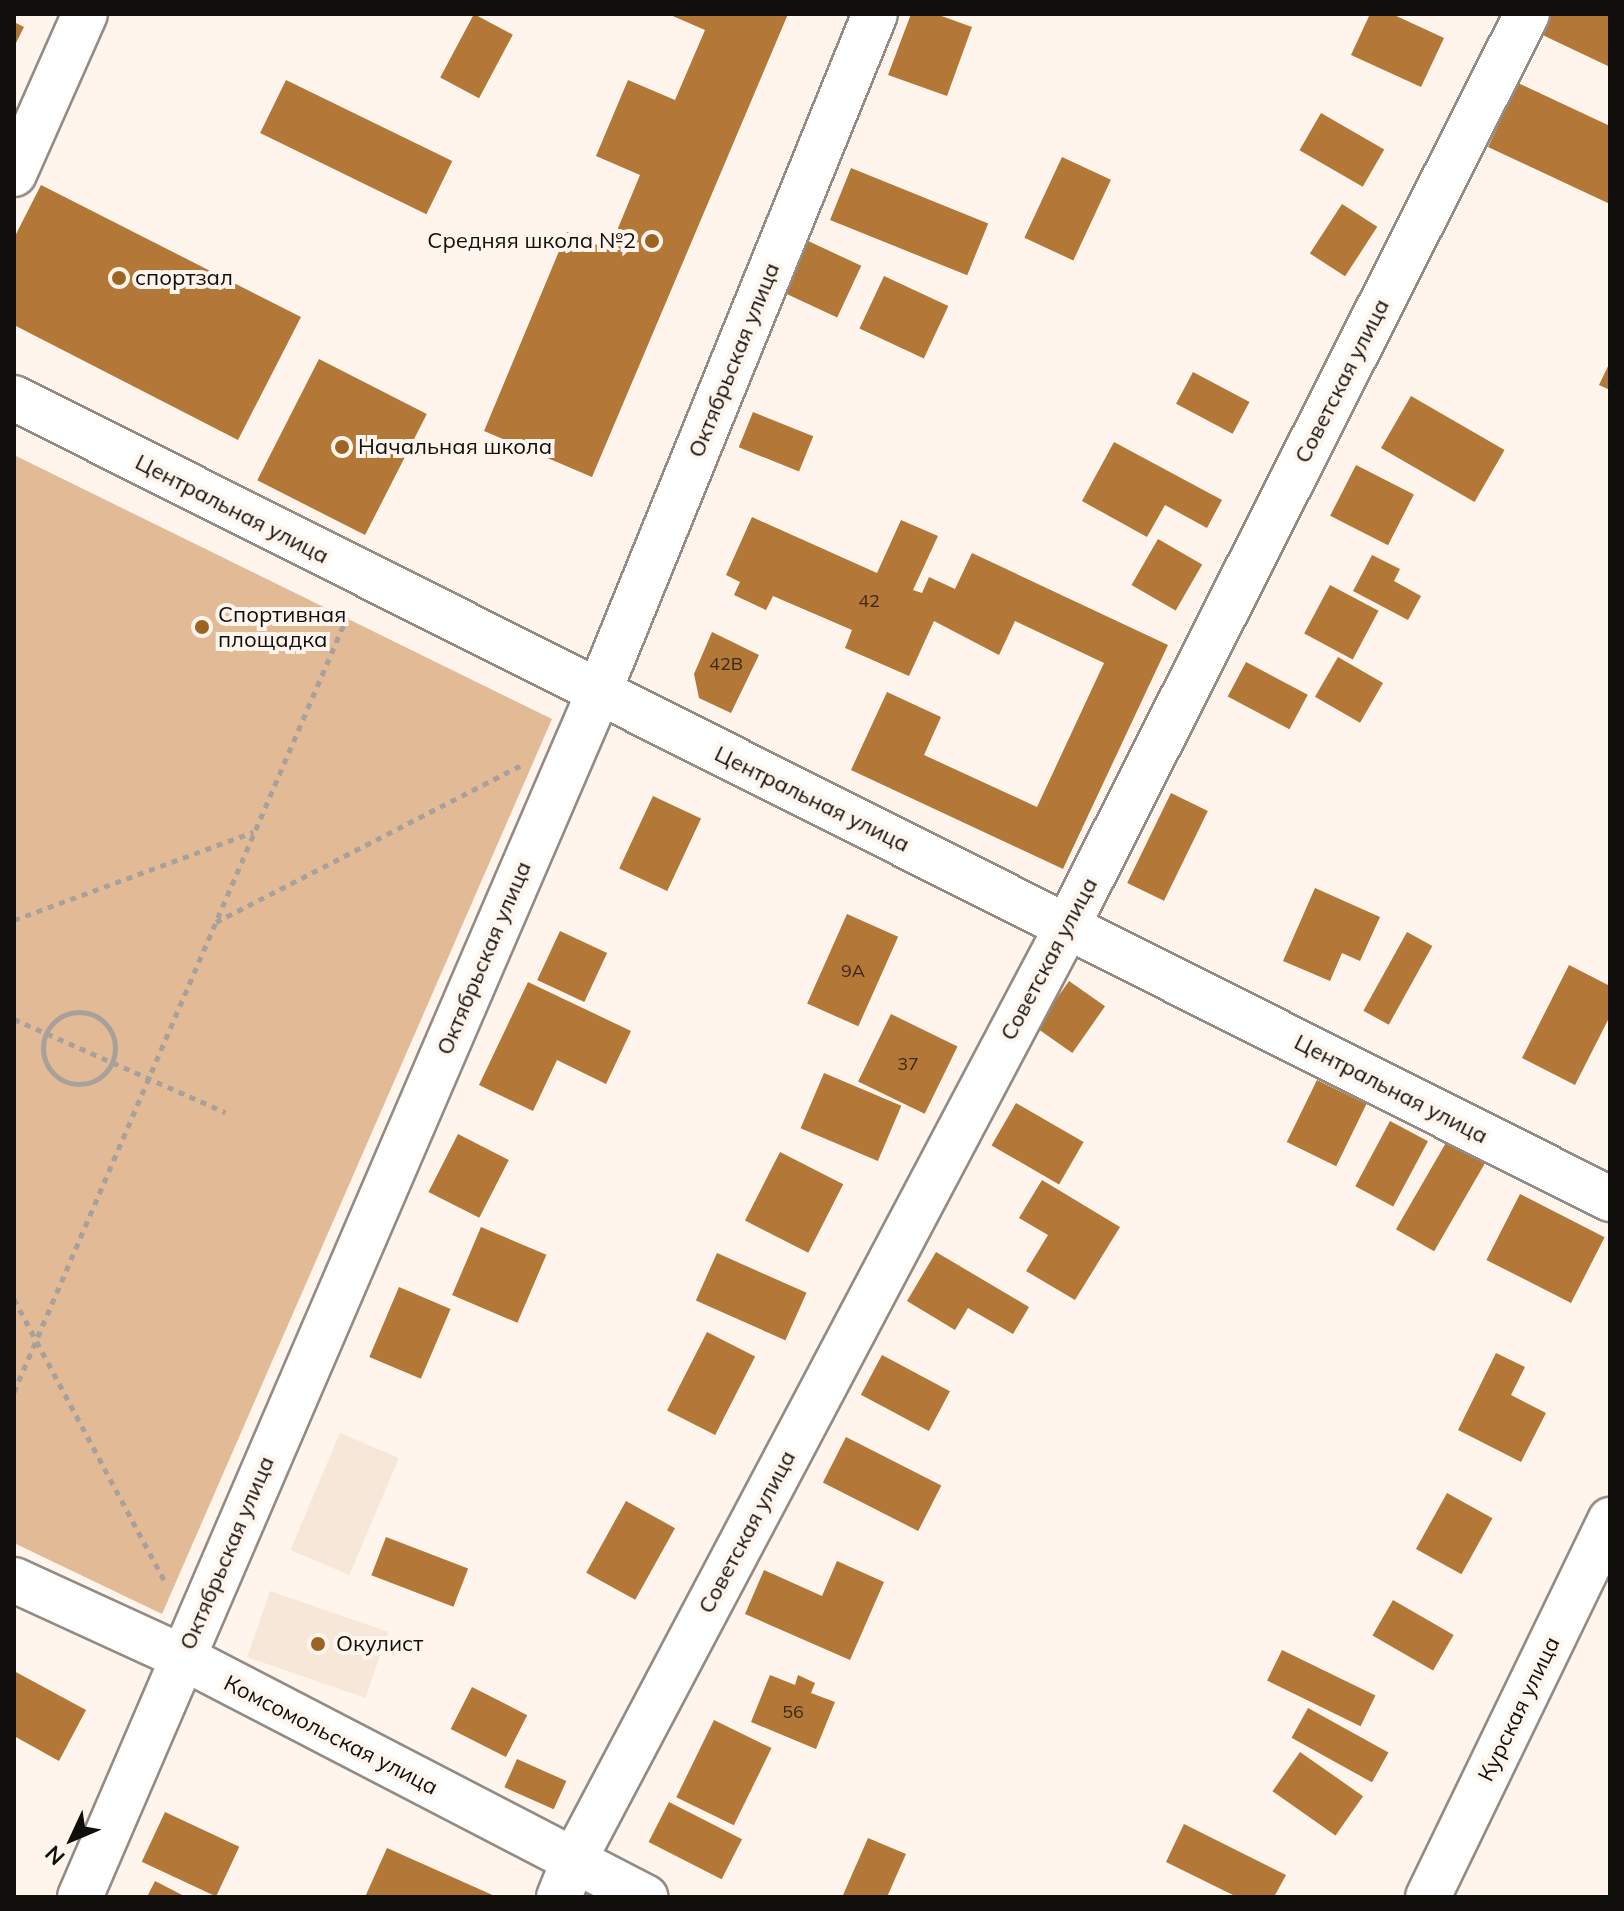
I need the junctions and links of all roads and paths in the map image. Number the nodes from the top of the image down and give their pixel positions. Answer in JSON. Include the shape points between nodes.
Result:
{"nodes":[{"id":1,"x":85,"y":14,"type":"edge"},
{"id":2,"x":875,"y":14,"type":"edge"},
{"id":3,"x":1527,"y":14,"type":"edge"},
{"id":4,"x":14,"y":174,"type":"edge"},
{"id":5,"x":14,"y":398,"type":"edge"},
{"id":6,"x":347,"y":617,"type":"dead end"},
{"id":7,"x":598,"y":694,"type":"junction"},
{"id":8,"x":535,"y":758,"type":"dead end"},
{"id":9,"x":253,"y":832,"type":"junction"},
{"id":10,"x":14,"y":920,"type":"edge"},
{"id":11,"x":215,"y":922,"type":"junction"},
{"id":12,"x":1068,"y":925,"type":"junction"},
{"id":13,"x":14,"y":1019,"type":"edge"},
{"id":14,"x":46,"y":1033,"type":"junction"},
{"id":15,"x":113,"y":1061,"type":"junction"},
{"id":16,"x":150,"y":1076,"type":"junction"},
{"id":17,"x":225,"y":1112,"type":"dead end"},
{"id":18,"x":1610,"y":1199,"type":"edge"},
{"id":19,"x":14,"y":1299,"type":"edge"},
{"id":20,"x":37,"y":1339,"type":"junction"},
{"id":21,"x":14,"y":1392,"type":"edge"},
{"id":22,"x":1610,"y":1520,"type":"edge"},
{"id":23,"x":14,"y":1580,"type":"edge"},
{"id":24,"x":171,"y":1593,"type":"dead end"},
{"id":25,"x":182,"y":1657,"type":"junction"},
{"id":26,"x":566,"y":1879,"type":"edge"},
{"id":27,"x":80,"y":1897,"type":"edge"},
{"id":28,"x":645,"y":1897,"type":"edge"},
{"id":29,"x":1428,"y":1897,"type":"edge"}],
"edges":[{"from":1,"to":4,"type":"street"},
{"from":2,"to":7,"type":"street","name":"Октябрьская улица"},
{"from":3,"to":12,"type":"street","name":"Советская улица"},
{"from":5,"to":7,"type":"street","name":"Центральная улица"},
{"from":6,"to":9,"type":"path"},
{"from":7,"to":12,"type":"street","name":"Центральная улица"},
{"from":7,"to":25,"type":"street","name":"Октябрьская улица"},
{"from":8,"to":11,"type":"path"},
{"from":9,"to":10,"type":"path"},
{"from":9,"to":11,"type":"path"},
{"from":11,"to":16,"type":"path"},
{"from":12,"to":18,"type":"street","name":"Центральная улица"},
{"from":12,"to":26,"type":"street","name":"Советская улица"},
{"from":13,"to":14,"type":"path"},
{"from":14,"to":15,"type":"path"},
{"from":14,"to":15,"type":"path","via":[[70,1013],[100,1018],[111,1030]]},
{"from":14,"to":15,"type":"path","via":[[45,1061],[65,1082],[94,1081]]},
{"from":15,"to":16,"type":"path"},
{"from":16,"to":17,"type":"path"},
{"from":16,"to":20,"type":"path"},
{"from":19,"to":20,"type":"path"},
{"from":20,"to":21,"type":"path"},
{"from":20,"to":24,"type":"path"},
{"from":22,"to":29,"type":"street","name":"Курская улица"},
{"from":23,"to":25,"type":"street","name":"Комсомольская улица"},
{"from":25,"to":26,"type":"street","name":"Комсомольская улица"},
{"from":25,"to":27,"type":"street","name":"Октябрьская улица"},
{"from":26,"to":28,"type":"street","name":"Комсомольская улица"}]}
